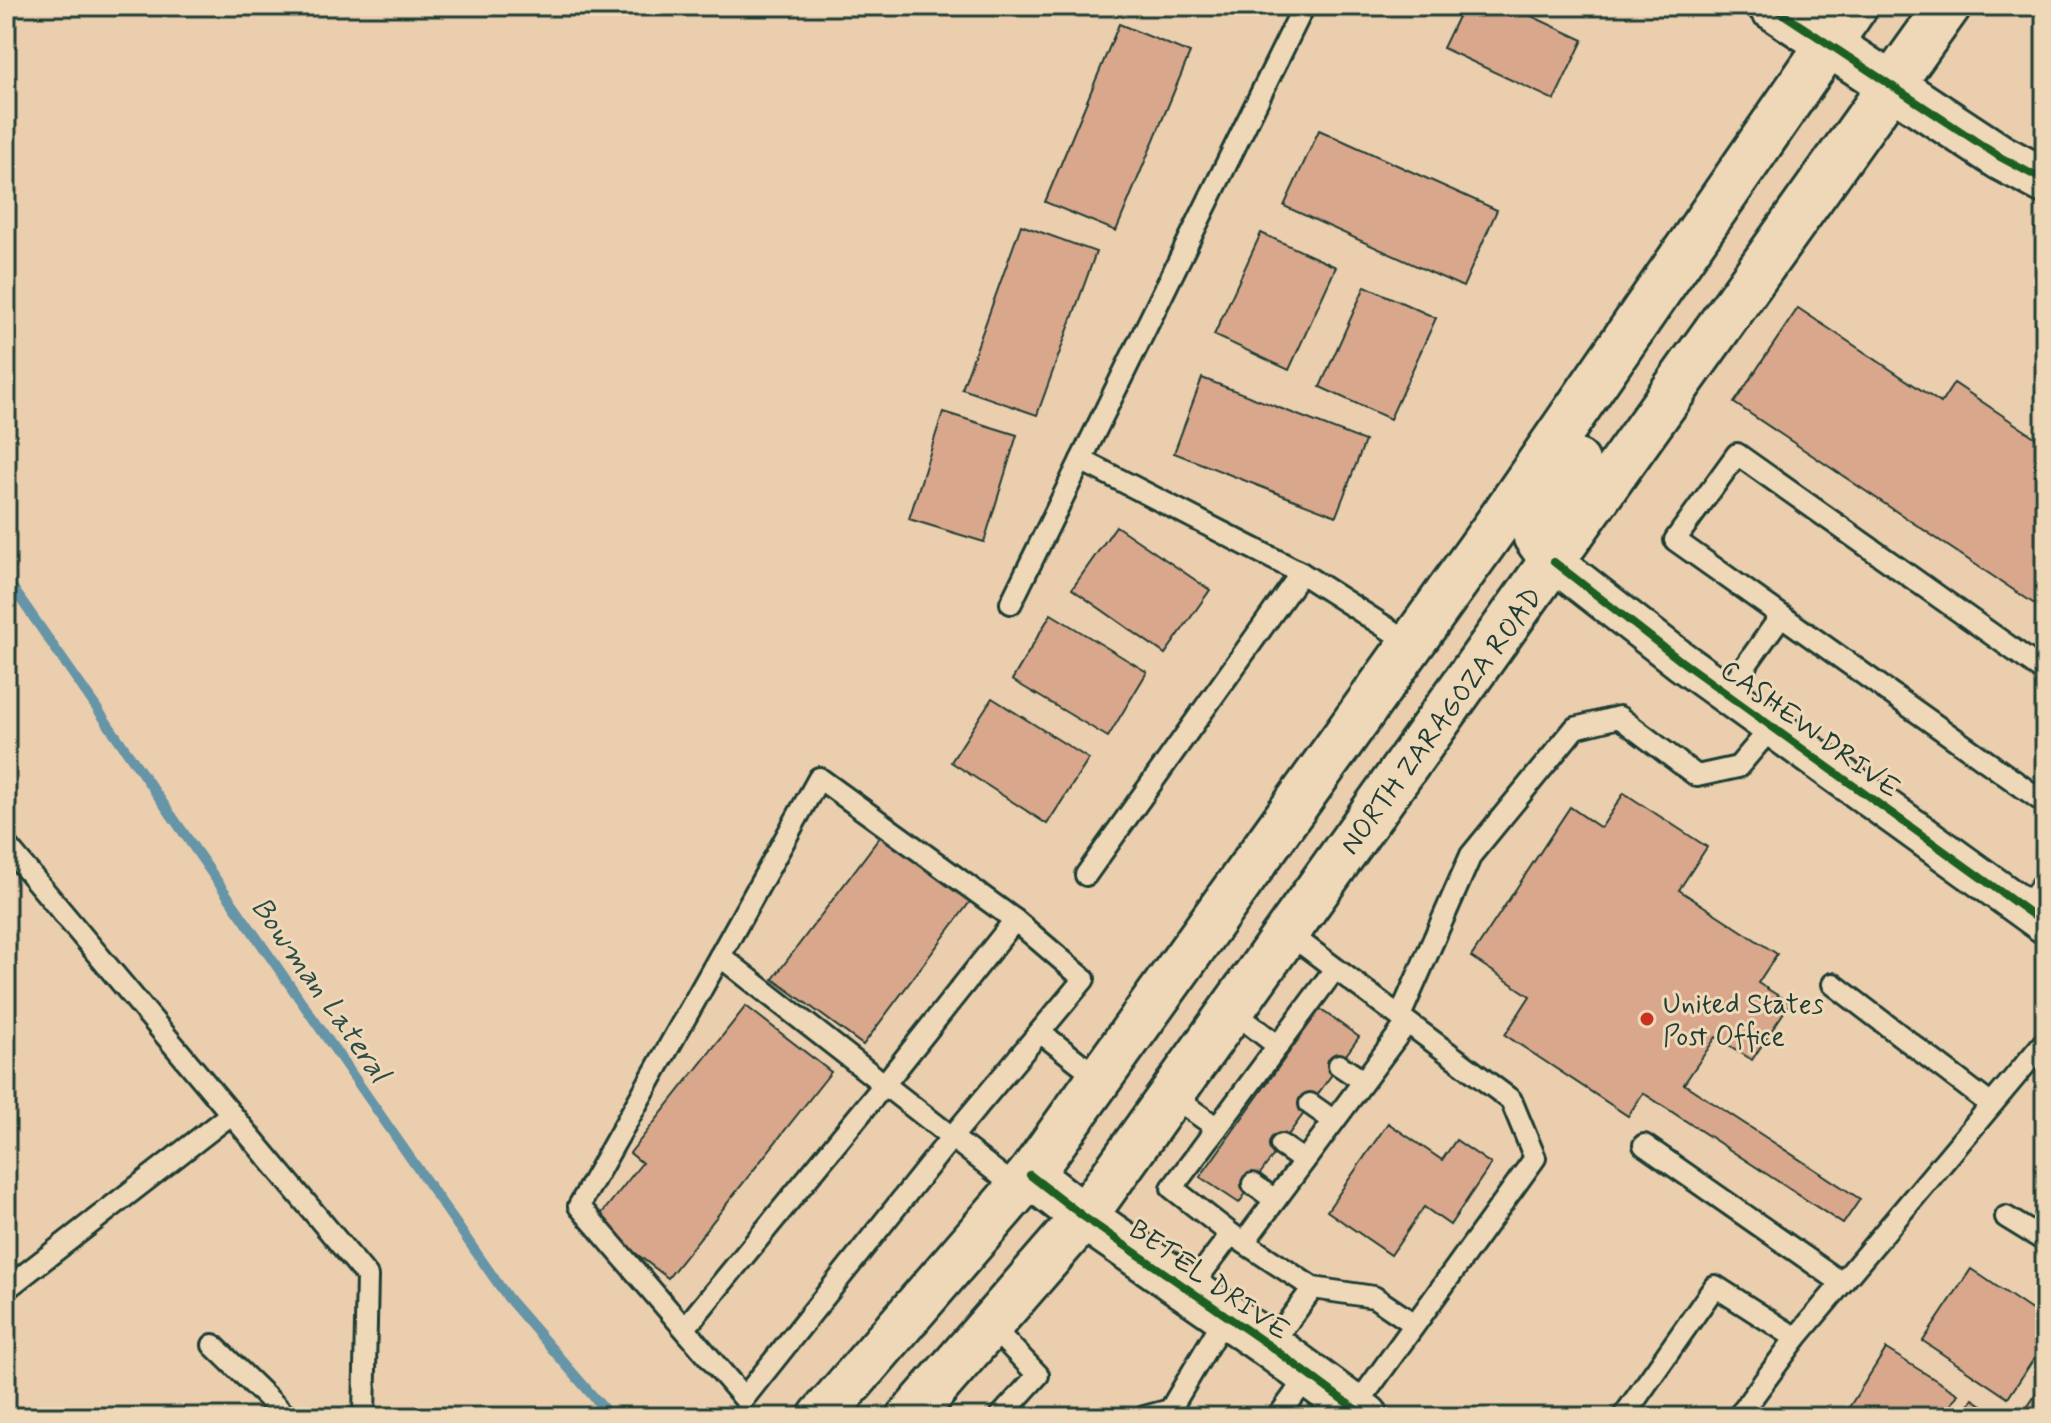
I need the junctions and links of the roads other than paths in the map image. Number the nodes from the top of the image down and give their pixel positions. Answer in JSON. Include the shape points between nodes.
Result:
{"nodes":[{"id":1,"x":1304,"y":6,"type":"edge"},
{"id":2,"x":1771,"y":6,"type":"edge"},
{"id":3,"x":1855,"y":6,"type":"edge"},
{"id":4,"x":1948,"y":6,"type":"edge"},
{"id":5,"x":1827,"y":44,"type":"junction"},
{"id":6,"x":1892,"y":85,"type":"junction"},
{"id":7,"x":2045,"y":181,"type":"edge"},
{"id":8,"x":1638,"y":320,"type":"junction"},
{"id":9,"x":1081,"y":460,"type":"junction"},
{"id":10,"x":1554,"y":562,"type":"junction"},
{"id":11,"x":1301,"y":573,"type":"junction"},
{"id":12,"x":1011,"y":603,"type":"dead end"},
{"id":13,"x":1781,"y":616,"type":"junction"},
{"id":14,"x":1412,"y":644,"type":"junction"},
{"id":15,"x":2045,"y":672,"type":"edge"},
{"id":16,"x":1726,"y":693,"type":"junction"},
{"id":17,"x":1772,"y":727,"type":"junction"},
{"id":18,"x":2045,"y":803,"type":"edge"},
{"id":19,"x":6,"y":845,"type":"edge"},
{"id":20,"x":1086,"y":875,"type":"dead end"},
{"id":21,"x":2038,"y":905,"type":"edge"},
{"id":22,"x":1015,"y":920,"type":"junction"},
{"id":23,"x":1288,"y":933,"type":"junction"},
{"id":24,"x":720,"y":956,"type":"junction"},
{"id":25,"x":1335,"y":969,"type":"junction"},
{"id":26,"x":1833,"y":984,"type":"dead end"},
{"id":27,"x":1233,"y":1011,"type":"junction"},
{"id":28,"x":1403,"y":1019,"type":"junction"},
{"id":29,"x":1040,"y":1032,"type":"junction"},
{"id":30,"x":1289,"y":1038,"type":"junction"},
{"id":31,"x":2045,"y":1041,"type":"edge"},
{"id":32,"x":1339,"y":1065,"type":"dead end"},
{"id":33,"x":1100,"y":1079,"type":"junction"},
{"id":34,"x":1363,"y":1081,"type":"junction"},
{"id":35,"x":883,"y":1086,"type":"junction"},
{"id":36,"x":1171,"y":1095,"type":"junction"},
{"id":37,"x":1310,"y":1104,"type":"dead end"},
{"id":38,"x":1990,"y":1104,"type":"junction"},
{"id":39,"x":231,"y":1114,"type":"junction"},
{"id":40,"x":1334,"y":1121,"type":"junction"},
{"id":41,"x":1217,"y":1128,"type":"junction"},
{"id":42,"x":951,"y":1138,"type":"junction"},
{"id":43,"x":1281,"y":1145,"type":"dead end"},
{"id":44,"x":1644,"y":1145,"type":"dead end"},
{"id":45,"x":1304,"y":1161,"type":"junction"},
{"id":46,"x":1024,"y":1182,"type":"junction"},
{"id":47,"x":1253,"y":1184,"type":"dead end"},
{"id":48,"x":1275,"y":1200,"type":"junction"},
{"id":49,"x":1084,"y":1217,"type":"junction"},
{"id":50,"x":2006,"y":1217,"type":"dead end"},
{"id":51,"x":1237,"y":1238,"type":"junction"},
{"id":52,"x":2045,"y":1241,"type":"edge"},
{"id":53,"x":1842,"y":1283,"type":"junction"},
{"id":54,"x":1313,"y":1288,"type":"junction"},
{"id":55,"x":6,"y":1289,"type":"edge"},
{"id":56,"x":1188,"y":1291,"type":"junction"},
{"id":57,"x":1225,"y":1317,"type":"junction"},
{"id":58,"x":1414,"y":1324,"type":"junction"},
{"id":59,"x":990,"y":1325,"type":"junction"},
{"id":60,"x":685,"y":1328,"type":"junction"},
{"id":61,"x":1796,"y":1338,"type":"junction"},
{"id":62,"x":213,"y":1345,"type":"dead end"},
{"id":63,"x":1270,"y":1346,"type":"junction"},
{"id":64,"x":1308,"y":1376,"type":"junction"},
{"id":65,"x":1360,"y":1413,"type":"edge"},
{"id":66,"x":918,"y":1414,"type":"edge"},
{"id":67,"x":1175,"y":1414,"type":"edge"},
{"id":68,"x":1003,"y":1416,"type":"edge"},
{"id":69,"x":287,"y":1417,"type":"edge"},
{"id":70,"x":364,"y":1417,"type":"edge"},
{"id":71,"x":821,"y":1417,"type":"edge"},
{"id":72,"x":1144,"y":1417,"type":"edge"},
{"id":73,"x":1278,"y":1417,"type":"edge"},
{"id":74,"x":1623,"y":1417,"type":"edge"},
{"id":75,"x":1738,"y":1417,"type":"edge"}],
"edges":[{"from":1,"to":9,"type":"lane"},
{"from":2,"to":5,"type":"main road"},
{"from":3,"to":5,"type":"main road"},
{"from":4,"to":6,"type":"main road","name":"NORTH ZARAGOZA ROAD"},
{"from":5,"to":6,"type":"main road"},
{"from":5,"to":8,"type":"main road"},
{"from":6,"to":7,"type":"main road"},
{"from":6,"to":10,"type":"main road","name":"NORTH ZARAGOZA ROAD"},
{"from":8,"to":10,"type":"main road","via":[[1631,381],[1545,510],[1536,537]]},
{"from":8,"to":14,"type":"main road"},
{"from":9,"to":11,"type":"lane"},
{"from":9,"to":12,"type":"lane"},
{"from":10,"to":16,"type":"street","name":"CASHEW DRIVE"},
{"from":10,"to":23,"type":"main road","name":"NORTH ZARAGOZA ROAD"},
{"from":11,"to":14,"type":"lane"},
{"from":11,"to":20,"type":"lane"},
{"from":13,"to":15,"type":"lane","via":[[1675,540],[1737,454]]},
{"from":13,"to":16,"type":"lane"},
{"from":13,"to":18,"type":"lane"},
{"from":14,"to":33,"type":"main road"},
{"from":16,"to":17,"type":"street","name":"CASHEW DRIVE"},
{"from":17,"to":21,"type":"street","name":"CASHEW DRIVE"},
{"from":17,"to":28,"type":"lane","via":[[1738,767],[1697,776],[1619,717],[1575,728],[1471,855]]},
{"from":19,"to":39,"type":"lane"},
{"from":22,"to":24,"type":"lane","via":[[819,778]]},
{"from":22,"to":29,"type":"lane","via":[[1084,979]]},
{"from":22,"to":35,"type":"lane"},
{"from":23,"to":25,"type":"lane"},
{"from":23,"to":27,"type":"main road","name":"NORTH ZARAGOZA ROAD"},
{"from":24,"to":35,"type":"lane"},
{"from":24,"to":60,"type":"lane","via":[[579,1206]]},
{"from":25,"to":28,"type":"lane"},
{"from":25,"to":30,"type":"lane"},
{"from":26,"to":38,"type":"lane"},
{"from":27,"to":30,"type":"lane"},
{"from":27,"to":36,"type":"main road","name":"NORTH ZARAGOZA ROAD"},
{"from":28,"to":34,"type":"lane"},
{"from":28,"to":58,"type":"lane","via":[[1511,1100],[1535,1158]]},
{"from":29,"to":33,"type":"lane"},
{"from":29,"to":42,"type":"lane"},
{"from":30,"to":41,"type":"lane","via":[[1238,1113]]},
{"from":31,"to":38,"type":"lane"},
{"from":32,"to":34,"type":"lane"},
{"from":33,"to":46,"type":"main road"},
{"from":34,"to":40,"type":"lane"},
{"from":35,"to":42,"type":"lane"},
{"from":35,"to":60,"type":"lane"},
{"from":36,"to":41,"type":"lane"},
{"from":36,"to":49,"type":"main road","name":"NORTH ZARAGOZA ROAD"},
{"from":37,"to":40,"type":"lane"},
{"from":38,"to":53,"type":"lane"},
{"from":39,"to":55,"type":"lane"},
{"from":39,"to":70,"type":"lane","via":[[367,1276]]},
{"from":40,"to":45,"type":"lane"},
{"from":41,"to":51,"type":"lane","via":[[1208,1152],[1172,1188]]},
{"from":42,"to":46,"type":"lane"},
{"from":42,"to":60,"type":"lane","via":[[744,1398]]},
{"from":43,"to":45,"type":"lane"},
{"from":44,"to":53,"type":"lane"},
{"from":45,"to":48,"type":"lane"},
{"from":46,"to":49,"type":"main road","name":"BETEL DRIVE"},
{"from":46,"to":71,"type":"main road"},
{"from":47,"to":48,"type":"lane"},
{"from":48,"to":51,"type":"lane"},
{"from":49,"to":56,"type":"main road","name":"BETEL DRIVE"},
{"from":49,"to":59,"type":"main road","name":"NORTH ZARAGOZA ROAD"},
{"from":50,"to":52,"type":"lane"},
{"from":51,"to":54,"type":"lane"},
{"from":51,"to":56,"type":"lane"},
{"from":53,"to":61,"type":"lane"},
{"from":54,"to":58,"type":"lane","via":[[1374,1297]]},
{"from":54,"to":63,"type":"lane"},
{"from":56,"to":57,"type":"main road","name":"BETEL DRIVE"},
{"from":57,"to":63,"type":"main road","name":"BETEL DRIVE"},
{"from":57,"to":67,"type":"lane"},
{"from":58,"to":65,"type":"lane"},
{"from":59,"to":66,"type":"main road","name":"NORTH ZARAGOZA ROAD"},
{"from":59,"to":68,"type":"lane","via":[[1040,1384]]},
{"from":61,"to":74,"type":"lane","via":[[1715,1286]]},
{"from":61,"to":75,"type":"lane"},
{"from":62,"to":69,"type":"lane"},
{"from":63,"to":64,"type":"main road","name":"BETEL DRIVE"},
{"from":64,"to":65,"type":"main road","name":"BETEL DRIVE"},
{"from":64,"to":73,"type":"lane"},
{"from":67,"to":72,"type":"lane"}]}
